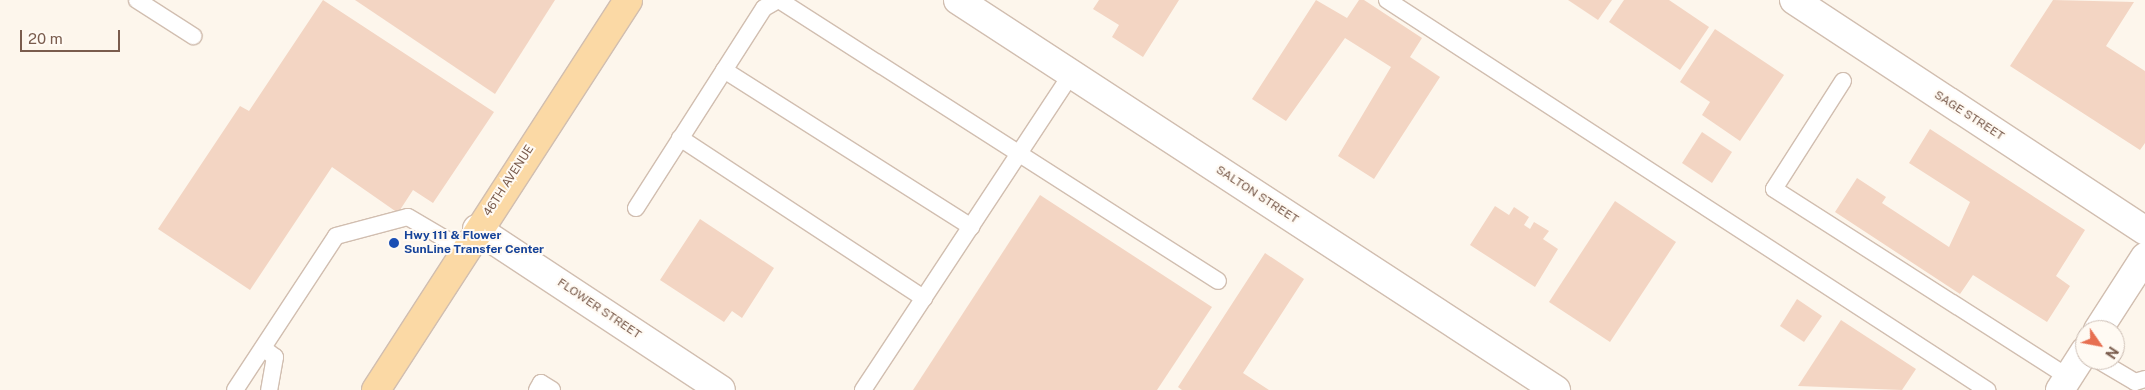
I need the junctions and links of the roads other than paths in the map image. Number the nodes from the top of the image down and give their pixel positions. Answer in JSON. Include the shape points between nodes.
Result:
{"nodes":[{"id":1,"x":137,"y":0,"type":"edge"},
{"id":2,"x":628,"y":0,"type":"edge"},
{"id":3,"x":779,"y":0,"type":"edge"},
{"id":4,"x":958,"y":0,"type":"edge"},
{"id":5,"x":1387,"y":0,"type":"edge"},
{"id":6,"x":1794,"y":0,"type":"edge"},
{"id":7,"x":193,"y":36,"type":"dead end"},
{"id":8,"x":724,"y":70,"type":"junction"},
{"id":9,"x":1071,"y":74,"type":"junction"},
{"id":10,"x":1844,"y":81,"type":"dead end"},
{"id":11,"x":680,"y":138,"type":"junction"},
{"id":12,"x":1018,"y":154,"type":"junction"},
{"id":13,"x":636,"y":208,"type":"dead end"},
{"id":14,"x":970,"y":227,"type":"junction"},
{"id":15,"x":2145,"y":232,"type":"edge"},
{"id":16,"x":470,"y":240,"type":"junction"},
{"id":17,"x":2145,"y":257,"type":"edge"},
{"id":18,"x":1218,"y":281,"type":"dead end"},
{"id":19,"x":924,"y":298,"type":"junction"},
{"id":20,"x":2104,"y":320,"type":"edge"},
{"id":21,"x":263,"y":348,"type":"junction"},
{"id":22,"x":2075,"y":367,"type":"edge"},
{"id":23,"x":2109,"y":370,"type":"edge"},
{"id":24,"x":2145,"y":380,"type":"edge"},
{"id":25,"x":2064,"y":383,"type":"edge"},
{"id":26,"x":2124,"y":383,"type":"edge"},
{"id":27,"x":235,"y":390,"type":"edge"},
{"id":28,"x":269,"y":390,"type":"edge"},
{"id":29,"x":376,"y":390,"type":"edge"},
{"id":30,"x":537,"y":390,"type":"edge"},
{"id":31,"x":552,"y":390,"type":"edge"},
{"id":32,"x":721,"y":390,"type":"edge"},
{"id":33,"x":863,"y":390,"type":"edge"},
{"id":34,"x":1556,"y":390,"type":"edge"},
{"id":35,"x":1987,"y":390,"type":"edge"}],
"edges":[{"from":1,"to":7,"type":"lane"},
{"from":2,"to":16,"type":"main road","name":"46TH AVENUE"},
{"from":3,"to":8,"type":"lane","via":[[764,8]]},
{"from":3,"to":12,"type":"lane"},
{"from":4,"to":9,"type":"street","name":"SALTON STREET"},
{"from":5,"to":35,"type":"lane"},
{"from":6,"to":15,"type":"street","name":"SAGE STREET"},
{"from":8,"to":11,"type":"lane"},
{"from":8,"to":14,"type":"lane"},
{"from":9,"to":12,"type":"lane"},
{"from":9,"to":34,"type":"street","name":"SALTON STREET"},
{"from":10,"to":25,"type":"lane","via":[[1774,189]]},
{"from":11,"to":13,"type":"lane"},
{"from":11,"to":19,"type":"lane"},
{"from":12,"to":14,"type":"lane"},
{"from":12,"to":18,"type":"lane"},
{"from":14,"to":19,"type":"lane"},
{"from":16,"to":21,"type":"lane","via":[[408,217],[336,236]]},
{"from":16,"to":29,"type":"main road","name":"46TH AVENUE"},
{"from":16,"to":32,"type":"street","name":"FLOWER STREET"},
{"from":17,"to":20,"type":"street"},
{"from":19,"to":33,"type":"lane"},
{"from":21,"to":27,"type":"lane"},
{"from":21,"to":28,"type":"lane","via":[[275,357]]},
{"from":22,"to":25,"type":"street"},
{"from":23,"to":26,"type":"lane"},
{"from":24,"to":26,"type":"lane"},
{"from":30,"to":31,"type":"lane","via":[[541,383]]}]}
